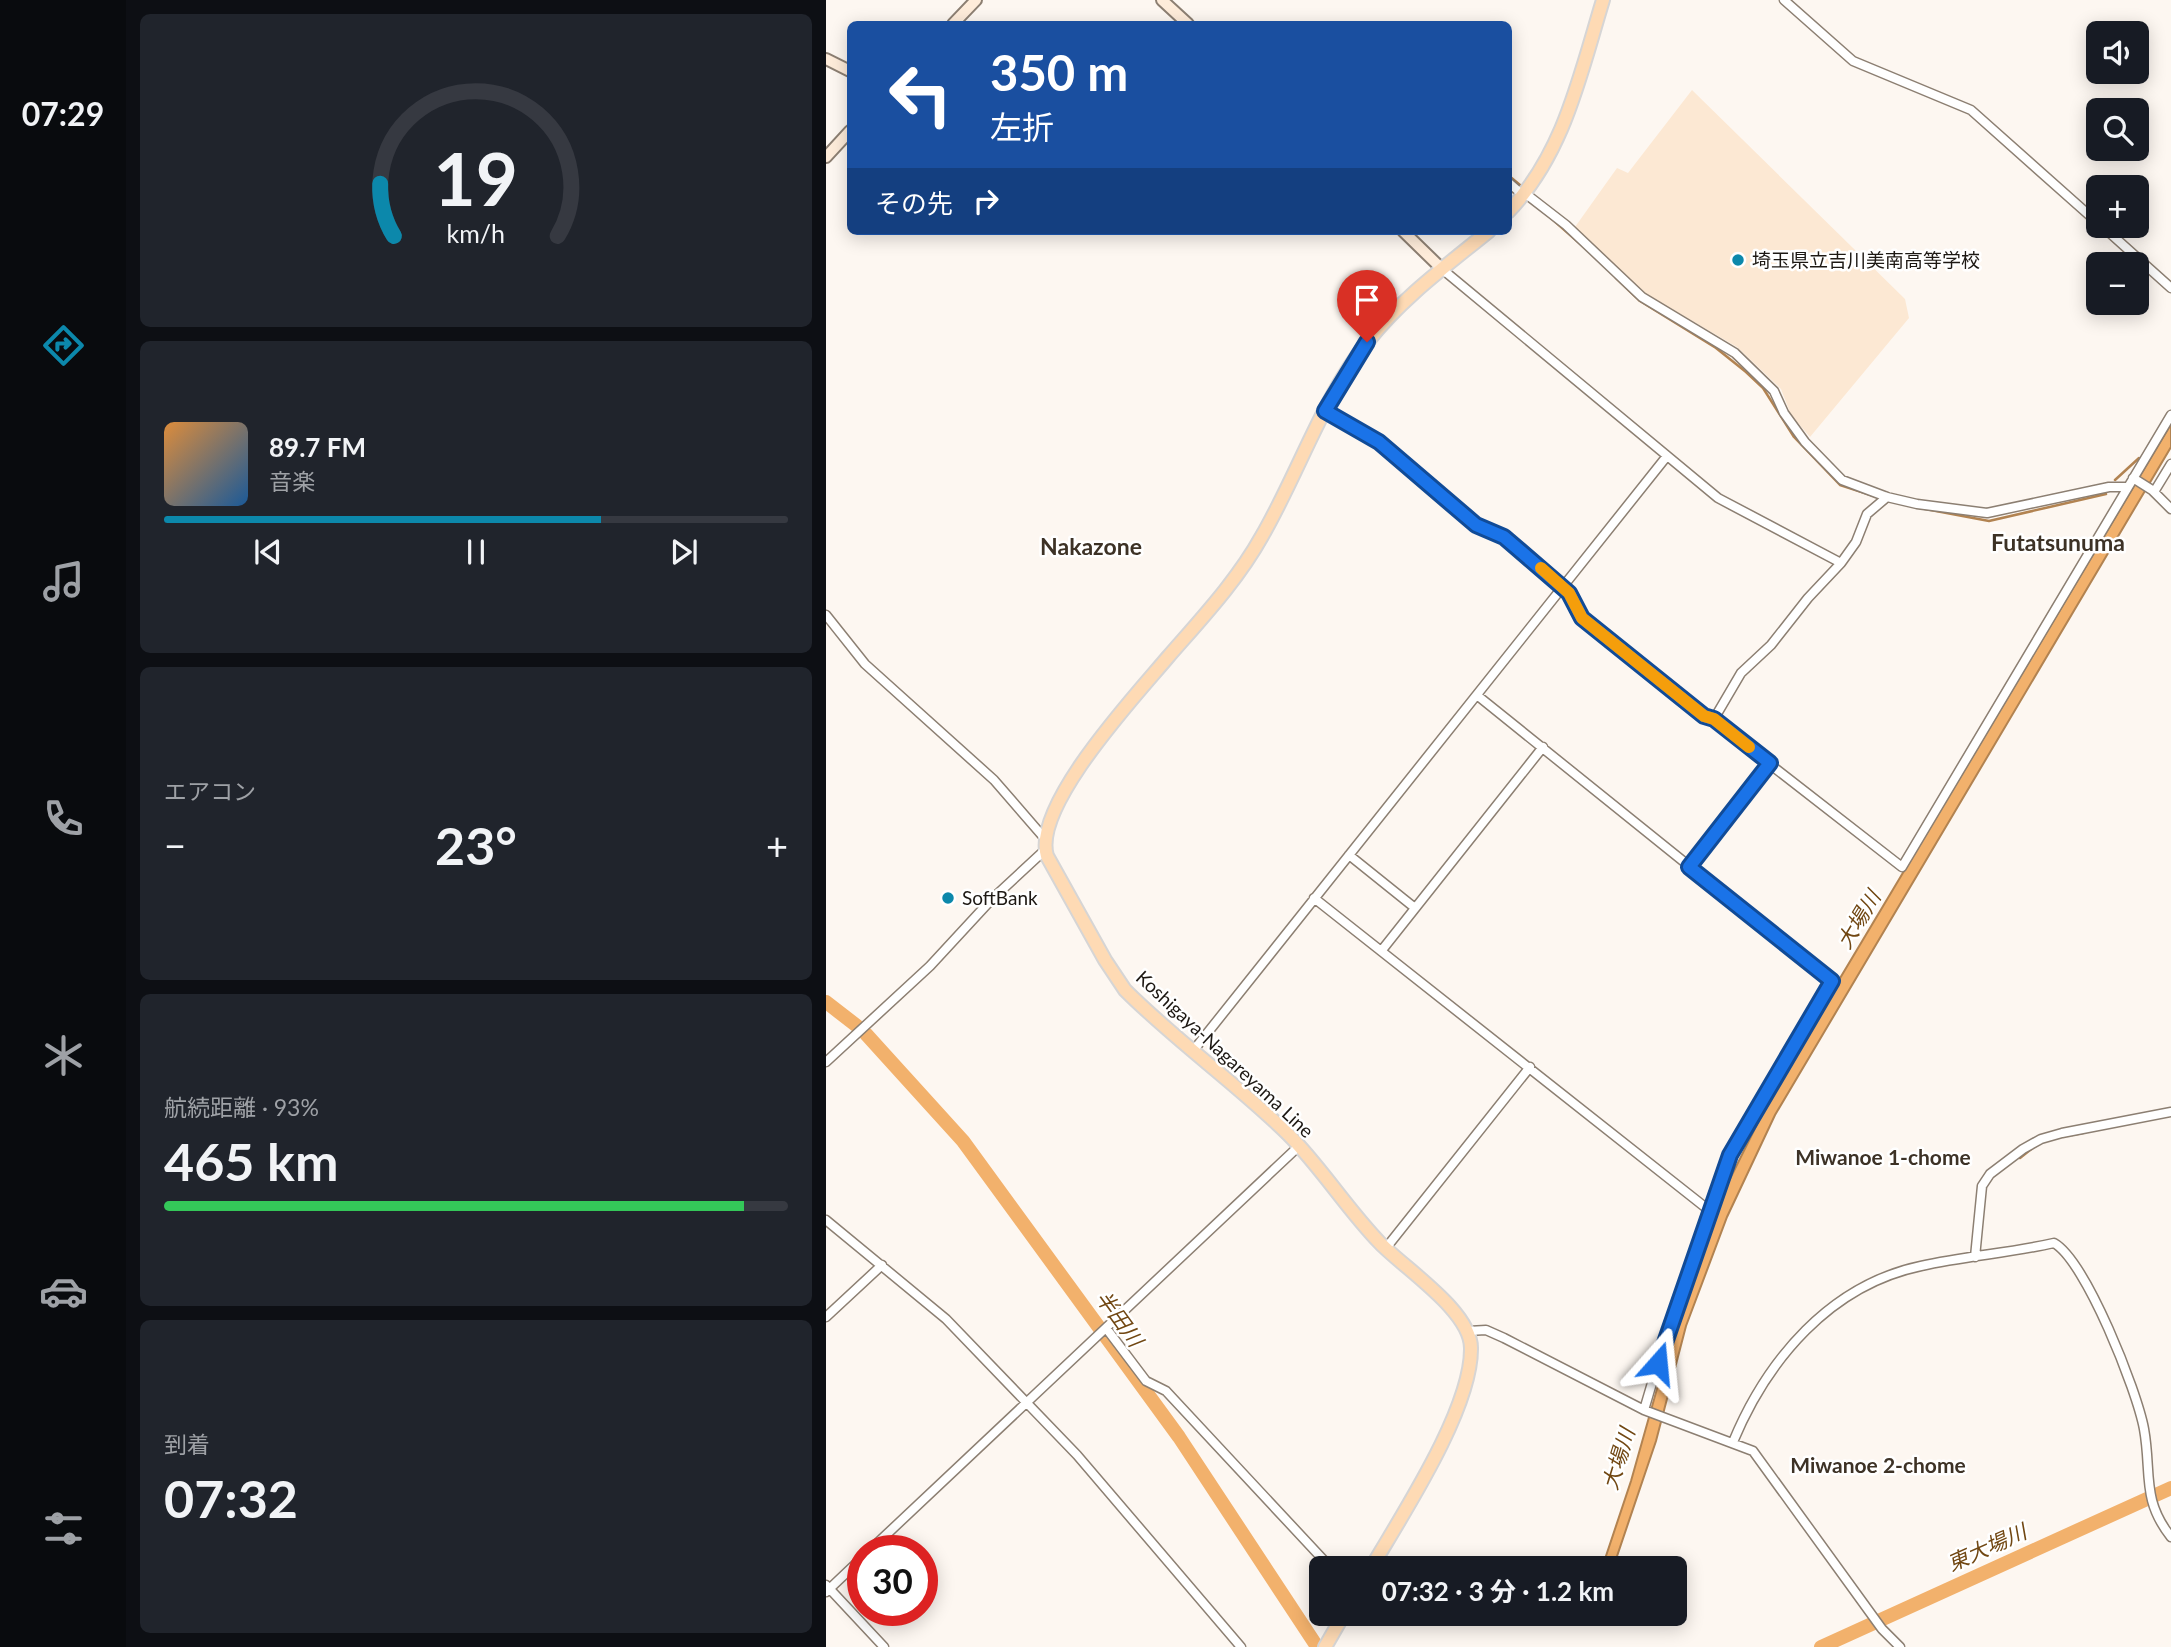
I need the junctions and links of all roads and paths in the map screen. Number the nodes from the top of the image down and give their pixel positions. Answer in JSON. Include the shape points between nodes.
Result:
{"nodes":[{"id":1,"x":976,"y":0,"type":"edge"},
{"id":2,"x":1163,"y":0,"type":"edge"},
{"id":3,"x":1603,"y":0,"type":"edge"},
{"id":4,"x":1784,"y":0,"type":"edge"},
{"id":5,"x":956,"y":21,"type":"edge"},
{"id":6,"x":1185,"y":21,"type":"edge"},
{"id":7,"x":826,"y":59,"type":"edge"},
{"id":8,"x":847,"y":70,"type":"edge"},
{"id":9,"x":847,"y":134,"type":"edge"},
{"id":10,"x":826,"y":157,"type":"edge"},
{"id":11,"x":1512,"y":185,"type":"edge"},
{"id":12,"x":1525,"y":195,"type":"junction"},
{"id":13,"x":1512,"y":208,"type":"edge"},
{"id":14,"x":2086,"y":212,"type":"edge"},
{"id":15,"x":1407,"y":235,"type":"edge"},
{"id":16,"x":1484,"y":235,"type":"edge"},
{"id":17,"x":2116,"y":238,"type":"edge"},
{"id":18,"x":1442,"y":269,"type":"junction"},
{"id":19,"x":2171,"y":288,"type":"edge"},
{"id":20,"x":1325,"y":411,"type":"junction"},
{"id":21,"x":2171,"y":415,"type":"edge"},
{"id":22,"x":1667,"y":456,"type":"junction"},
{"id":23,"x":2171,"y":464,"type":"edge"},
{"id":24,"x":2135,"y":479,"type":"junction"},
{"id":25,"x":2127,"y":487,"type":"junction"},
{"id":26,"x":2153,"y":491,"type":"junction"},
{"id":27,"x":1884,"y":499,"type":"junction"},
{"id":28,"x":2171,"y":509,"type":"edge"},
{"id":29,"x":1841,"y":563,"type":"junction"},
{"id":30,"x":1564,"y":588,"type":"junction"},
{"id":31,"x":826,"y":615,"type":"edge"},
{"id":32,"x":1478,"y":696,"type":"junction"},
{"id":33,"x":1714,"y":719,"type":"junction"},
{"id":34,"x":1543,"y":747,"type":"junction"},
{"id":35,"x":1770,"y":763,"type":"junction"},
{"id":36,"x":1046,"y":845,"type":"junction"},
{"id":37,"x":1349,"y":855,"type":"junction"},
{"id":38,"x":1689,"y":867,"type":"junction"},
{"id":39,"x":1314,"y":898,"type":"junction"},
{"id":40,"x":1415,"y":908,"type":"junction"},
{"id":41,"x":1382,"y":950,"type":"junction"},
{"id":42,"x":1193,"y":1051,"type":"junction"},
{"id":43,"x":826,"y":1062,"type":"edge"},
{"id":44,"x":1530,"y":1067,"type":"junction"},
{"id":45,"x":2171,"y":1112,"type":"edge"},
{"id":46,"x":1299,"y":1146,"type":"junction"},
{"id":47,"x":1710,"y":1211,"type":"junction"},
{"id":48,"x":826,"y":1220,"type":"edge"},
{"id":49,"x":1386,"y":1248,"type":"junction"},
{"id":50,"x":1975,"y":1257,"type":"junction"},
{"id":51,"x":882,"y":1265,"type":"junction"},
{"id":52,"x":826,"y":1317,"type":"edge"},
{"id":53,"x":1104,"y":1330,"type":"junction"},
{"id":54,"x":1468,"y":1331,"type":"junction"},
{"id":55,"x":1026,"y":1403,"type":"junction"},
{"id":56,"x":1646,"y":1411,"type":"junction"},
{"id":57,"x":1733,"y":1442,"type":"junction"},
{"id":58,"x":886,"y":1535,"type":"edge"},
{"id":59,"x":2171,"y":1537,"type":"edge"},
{"id":60,"x":1320,"y":1556,"type":"edge"},
{"id":61,"x":1378,"y":1556,"type":"edge"},
{"id":62,"x":847,"y":1571,"type":"edge"},
{"id":63,"x":827,"y":1588,"type":"edge"},
{"id":64,"x":1337,"y":1626,"type":"edge"},
{"id":65,"x":884,"y":1647,"type":"edge"},
{"id":66,"x":1241,"y":1647,"type":"edge"},
{"id":67,"x":1325,"y":1647,"type":"edge"},
{"id":68,"x":1900,"y":1647,"type":"edge"}],
"edges":[{"from":1,"to":5,"type":"street"},
{"from":2,"to":6,"type":"street"},
{"from":3,"to":12,"type":"main road","via":[[1560,135]]},
{"from":4,"to":14,"type":"street","via":[[1853,61],[1972,110]]},
{"from":7,"to":8,"type":"street"},
{"from":9,"to":10,"type":"street"},
{"from":11,"to":12,"type":"street"},
{"from":12,"to":13,"type":"main road"},
{"from":12,"to":27,"type":"street","via":[[1566,225],[1642,297],[1735,353],[1774,391],[1805,442],[1842,480]]},
{"from":15,"to":18,"type":"street"},
{"from":16,"to":18,"type":"main road"},
{"from":17,"to":19,"type":"street"},
{"from":18,"to":20,"type":"main road","via":[[1367,342]]},
{"from":18,"to":22,"type":"street"},
{"from":20,"to":30,"type":"street","via":[[1379,442],[1476,525],[1504,537]]},
{"from":20,"to":36,"type":"main road","via":[[1256,547],[1085,757],[1062,799]]},
{"from":21,"to":24,"type":"street"},
{"from":22,"to":29,"type":"street","via":[[1718,498]]},
{"from":22,"to":30,"type":"street"},
{"from":23,"to":26,"type":"street"},
{"from":24,"to":25,"type":"street"},
{"from":24,"to":26,"type":"street"},
{"from":25,"to":27,"type":"street","via":[[1987,513]]},
{"from":25,"to":35,"type":"street","via":[[1902,867]]},
{"from":26,"to":28,"type":"street"},
{"from":27,"to":29,"type":"street","via":[[1867,514]]},
{"from":29,"to":33,"type":"street","via":[[1772,645],[1741,673]]},
{"from":30,"to":32,"type":"street"},
{"from":30,"to":33,"type":"street","via":[[1582,618],[1704,716]]},
{"from":31,"to":36,"type":"street","via":[[864,664],[994,780]]},
{"from":32,"to":34,"type":"street"},
{"from":32,"to":37,"type":"street"},
{"from":33,"to":35,"type":"street"},
{"from":34,"to":38,"type":"street"},
{"from":34,"to":40,"type":"street"},
{"from":35,"to":38,"type":"street"},
{"from":36,"to":42,"type":"main road","name":"Koshigaya-Nagareyama Line","via":[[1117,980]]},
{"from":36,"to":43,"type":"street","via":[[930,966]]},
{"from":37,"to":39,"type":"street"},
{"from":37,"to":40,"type":"street"},
{"from":38,"to":47,"type":"street","via":[[1832,981],[1730,1155]]},
{"from":39,"to":41,"type":"street"},
{"from":39,"to":42,"type":"street"},
{"from":40,"to":41,"type":"street"},
{"from":41,"to":44,"type":"street"},
{"from":42,"to":46,"type":"main road","name":"Koshigaya-Nagareyama Line"},
{"from":44,"to":47,"type":"street"},
{"from":44,"to":49,"type":"street"},
{"from":45,"to":50,"type":"street","via":[[2062,1133],[2023,1149],[1990,1174],[1982,1186]]},
{"from":46,"to":49,"type":"main road","name":"Koshigaya-Nagareyama Line"},
{"from":46,"to":53,"type":"street"},
{"from":47,"to":56,"type":"street"},
{"from":48,"to":51,"type":"street"},
{"from":49,"to":54,"type":"main road","name":"Koshigaya-Nagareyama Line","via":[[1452,1309]]},
{"from":50,"to":57,"type":"street","via":[[1891,1274],[1818,1317],[1761,1383]]},
{"from":50,"to":59,"type":"street","via":[[2054,1242],[2074,1261],[2134,1392],[2144,1431],[2150,1503]]},
{"from":51,"to":52,"type":"street"},
{"from":51,"to":55,"type":"street","via":[[946,1320]]},
{"from":53,"to":55,"type":"street"},
{"from":53,"to":60,"type":"street","via":[[1146,1381],[1167,1391]]},
{"from":54,"to":56,"type":"street","via":[[1486,1330],[1504,1338]]},
{"from":54,"to":61,"type":"main road","via":[[1470,1362],[1458,1408]]},
{"from":55,"to":58,"type":"street"},
{"from":55,"to":66,"type":"street","via":[[1111,1493]]},
{"from":56,"to":57,"type":"street"},
{"from":57,"to":68,"type":"street","via":[[1753,1451]]},
{"from":62,"to":63,"type":"street"},
{"from":63,"to":65,"type":"street"},
{"from":64,"to":67,"type":"main road"}]}
